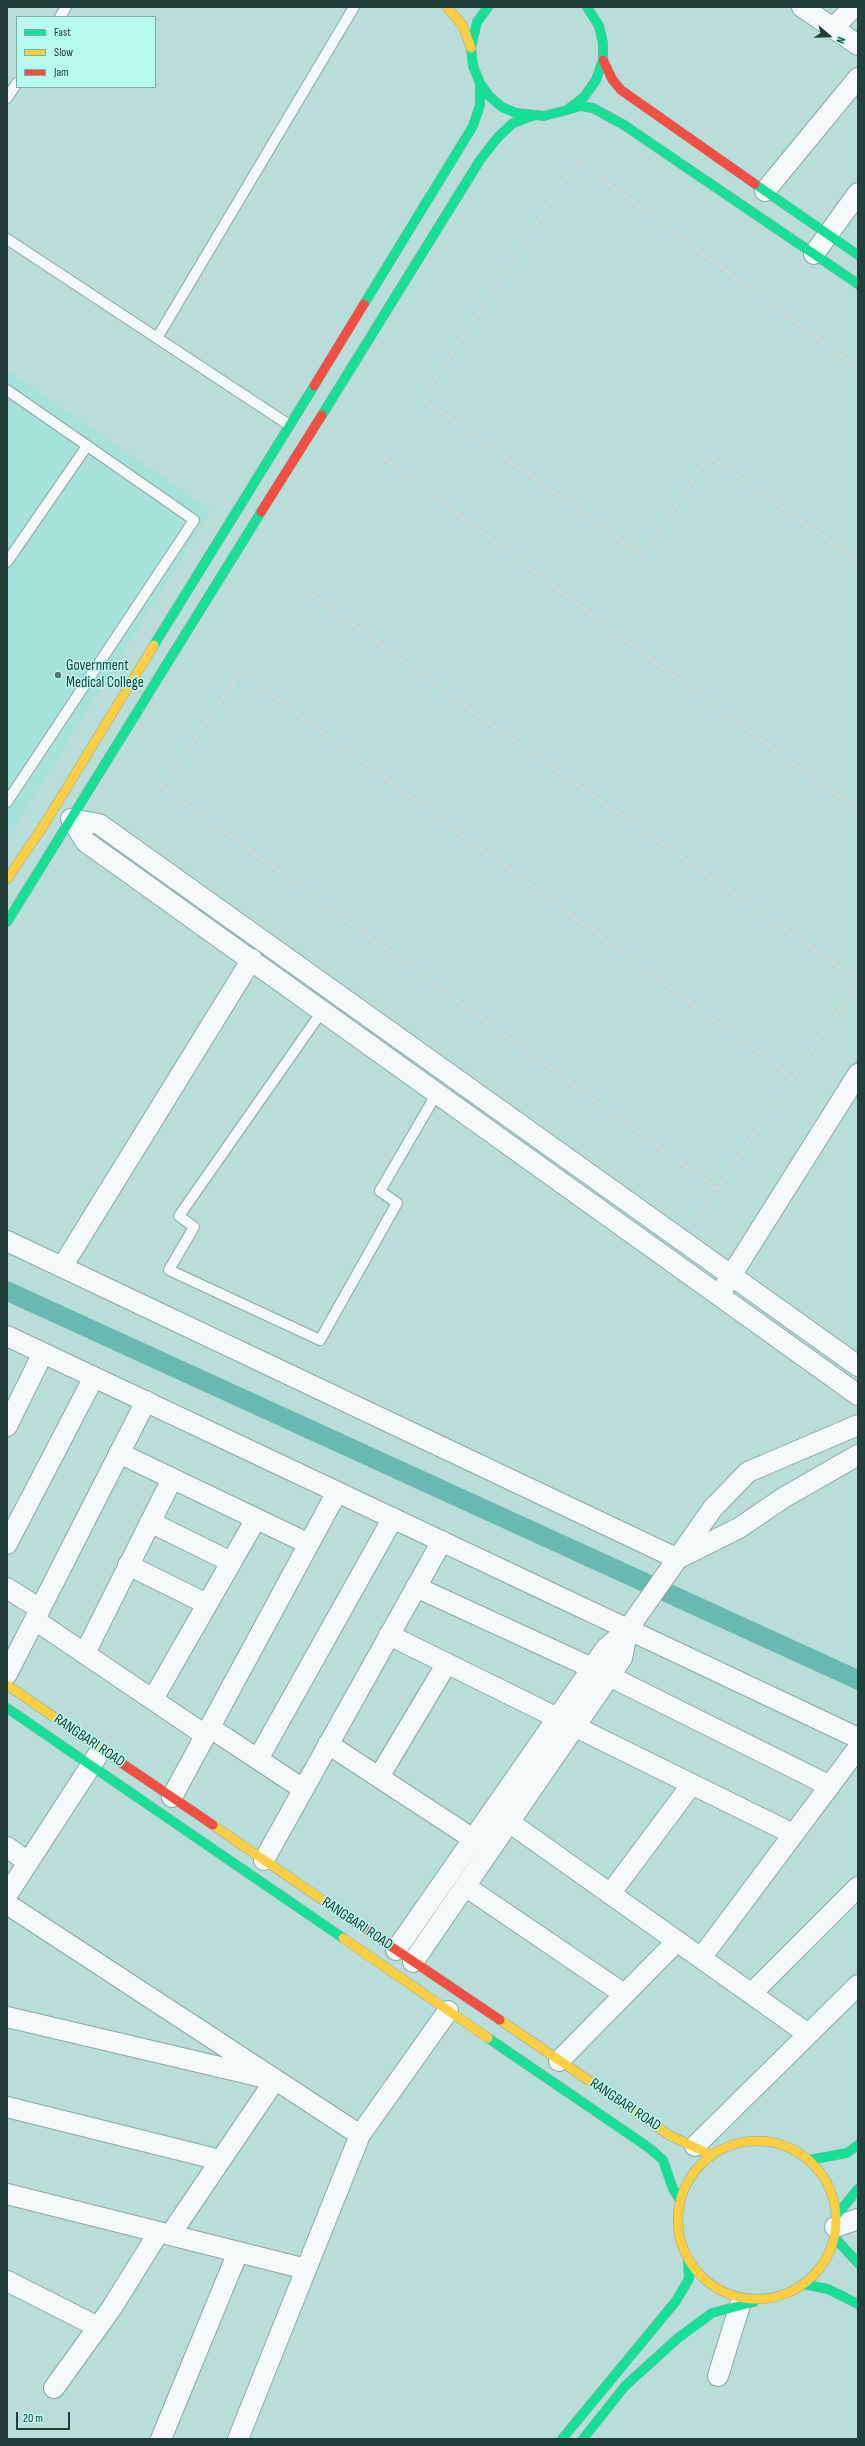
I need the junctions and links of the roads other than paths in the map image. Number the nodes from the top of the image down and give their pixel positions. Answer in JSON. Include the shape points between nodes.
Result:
{"nodes":[{"id":1,"x":66,"y":7,"type":"edge"},
{"id":2,"x":354,"y":7,"type":"edge"},
{"id":3,"x":447,"y":7,"type":"edge"},
{"id":4,"x":488,"y":7,"type":"edge"},
{"id":5,"x":587,"y":7,"type":"edge"},
{"id":6,"x":802,"y":7,"type":"edge"},
{"id":7,"x":854,"y":7,"type":"edge"},
{"id":8,"x":600,"y":10,"type":"dead end"},
{"id":9,"x":61,"y":16,"type":"edge"},
{"id":10,"x":599,"y":26,"type":"junction"},
{"id":11,"x":833,"y":28,"type":"junction"},
{"id":12,"x":858,"y":45,"type":"edge"},
{"id":13,"x":471,"y":48,"type":"junction"},
{"id":14,"x":603,"y":60,"type":"junction"},
{"id":15,"x":858,"y":78,"type":"edge"},
{"id":16,"x":480,"y":83,"type":"junction"},
{"id":17,"x":16,"y":84,"type":"edge"},
{"id":18,"x":7,"y":98,"type":"edge"},
{"id":19,"x":567,"y":110,"type":"junction"},
{"id":20,"x":532,"y":116,"type":"junction"},
{"id":21,"x":765,"y":191,"type":"junction"},
{"id":22,"x":858,"y":193,"type":"edge"},
{"id":23,"x":828,"y":234,"type":"junction"},
{"id":24,"x":7,"y":238,"type":"edge"},
{"id":25,"x":814,"y":254,"type":"junction"},
{"id":26,"x":858,"y":255,"type":"edge"},
{"id":27,"x":858,"y":284,"type":"edge"},
{"id":28,"x":158,"y":338,"type":"junction"},
{"id":29,"x":7,"y":390,"type":"edge"},
{"id":30,"x":289,"y":425,"type":"junction"},
{"id":31,"x":87,"y":446,"type":"junction"},
{"id":32,"x":7,"y":562,"type":"edge"},
{"id":33,"x":7,"y":802,"type":"edge"},
{"id":34,"x":71,"y":819,"type":"junction"},
{"id":35,"x":7,"y":879,"type":"edge"},
{"id":36,"x":8,"y":919,"type":"edge"},
{"id":37,"x":252,"y":959,"type":"junction"},
{"id":38,"x":323,"y":1010,"type":"junction"},
{"id":39,"x":421,"y":1054,"type":"junction"},
{"id":40,"x":407,"y":1071,"type":"junction"},
{"id":41,"x":858,"y":1074,"type":"edge"},
{"id":42,"x":437,"y":1093,"type":"junction"},
{"id":43,"x":7,"y":1242,"type":"edge"},
{"id":44,"x":62,"y":1267,"type":"junction"},
{"id":45,"x":731,"y":1275,"type":"junction"},
{"id":46,"x":719,"y":1295,"type":"junction"},
{"id":47,"x":7,"y":1336,"type":"edge"},
{"id":48,"x":43,"y":1353,"type":"junction"},
{"id":49,"x":858,"y":1366,"type":"edge"},
{"id":50,"x":94,"y":1377,"type":"junction"},
{"id":51,"x":858,"y":1395,"type":"edge"},
{"id":52,"x":146,"y":1401,"type":"junction"},
{"id":53,"x":858,"y":1425,"type":"edge"},
{"id":54,"x":7,"y":1426,"type":"edge"},
{"id":55,"x":119,"y":1453,"type":"junction"},
{"id":56,"x":858,"y":1455,"type":"edge"},
{"id":57,"x":172,"y":1479,"type":"junction"},
{"id":58,"x":337,"y":1492,"type":"junction"},
{"id":59,"x":392,"y":1518,"type":"junction"},
{"id":60,"x":256,"y":1519,"type":"junction"},
{"id":61,"x":150,"y":1522,"type":"junction"},
{"id":62,"x":442,"y":1541,"type":"junction"},
{"id":63,"x":7,"y":1544,"type":"edge"},
{"id":64,"x":309,"y":1544,"type":"junction"},
{"id":65,"x":231,"y":1562,"type":"junction"},
{"id":66,"x":128,"y":1565,"type":"junction"},
{"id":67,"x":673,"y":1565,"type":"junction"},
{"id":68,"x":416,"y":1587,"type":"junction"},
{"id":69,"x":7,"y":1588,"type":"edge"},
{"id":70,"x":207,"y":1604,"type":"junction"},
{"id":71,"x":37,"y":1614,"type":"junction"},
{"id":72,"x":633,"y":1621,"type":"junction"},
{"id":73,"x":389,"y":1635,"type":"junction"},
{"id":74,"x":84,"y":1653,"type":"junction"},
{"id":75,"x":447,"y":1663,"type":"junction"},
{"id":76,"x":592,"y":1668,"type":"junction"},
{"id":77,"x":7,"y":1674,"type":"edge"},
{"id":78,"x":609,"y":1676,"type":"junction"},
{"id":79,"x":7,"y":1685,"type":"edge"},
{"id":80,"x":153,"y":1699,"type":"junction"},
{"id":81,"x":7,"y":1708,"type":"edge"},
{"id":82,"x":558,"y":1717,"type":"junction"},
{"id":83,"x":576,"y":1726,"type":"junction"},
{"id":84,"x":207,"y":1731,"type":"junction"},
{"id":85,"x":858,"y":1738,"type":"edge"},
{"id":86,"x":328,"y":1744,"type":"junction"},
{"id":87,"x":858,"y":1748,"type":"edge"},
{"id":88,"x":102,"y":1749,"type":"junction"},
{"id":89,"x":258,"y":1759,"type":"junction"},
{"id":90,"x":91,"y":1766,"type":"junction"},
{"id":91,"x":379,"y":1777,"type":"junction"},
{"id":92,"x":692,"y":1784,"type":"junction"},
{"id":93,"x":830,"y":1786,"type":"junction"},
{"id":94,"x":303,"y":1789,"type":"junction"},
{"id":95,"x":172,"y":1797,"type":"junction"},
{"id":96,"x":509,"y":1822,"type":"junction"},
{"id":97,"x":793,"y":1834,"type":"junction"},
{"id":98,"x":473,"y":1839,"type":"junction"},
{"id":99,"x":7,"y":1848,"type":"edge"},
{"id":100,"x":490,"y":1850,"type":"junction"},
{"id":101,"x":264,"y":1860,"type":"junction"},
{"id":102,"x":28,"y":1862,"type":"junction"},
{"id":103,"x":465,"y":1886,"type":"junction"},
{"id":104,"x":858,"y":1887,"type":"edge"},
{"id":105,"x":610,"y":1894,"type":"junction"},
{"id":106,"x":7,"y":1895,"type":"edge"},
{"id":107,"x":7,"y":1904,"type":"edge"},
{"id":108,"x":677,"y":1941,"type":"junction"},
{"id":109,"x":396,"y":1950,"type":"junction"},
{"id":110,"x":701,"y":1958,"type":"junction"},
{"id":111,"x":413,"y":1962,"type":"junction"},
{"id":112,"x":858,"y":1985,"type":"edge"},
{"id":113,"x":624,"y":1994,"type":"junction"},
{"id":114,"x":751,"y":1994,"type":"junction"},
{"id":115,"x":448,"y":2011,"type":"junction"},
{"id":116,"x":7,"y":2017,"type":"edge"},
{"id":117,"x":808,"y":2034,"type":"junction"},
{"id":118,"x":559,"y":2061,"type":"junction"},
{"id":119,"x":275,"y":2080,"type":"junction"},
{"id":120,"x":7,"y":2108,"type":"edge"},
{"id":121,"x":360,"y":2136,"type":"junction"},
{"id":122,"x":858,"y":2145,"type":"edge"},
{"id":123,"x":703,"y":2150,"type":"junction"},
{"id":124,"x":220,"y":2160,"type":"junction"},
{"id":125,"x":809,"y":2160,"type":"junction"},
{"id":126,"x":858,"y":2189,"type":"edge"},
{"id":127,"x":7,"y":2194,"type":"edge"},
{"id":128,"x":680,"y":2200,"type":"junction"},
{"id":129,"x":858,"y":2219,"type":"edge"},
{"id":130,"x":835,"y":2226,"type":"junction"},
{"id":131,"x":164,"y":2233,"type":"junction"},
{"id":132,"x":238,"y":2252,"type":"junction"},
{"id":133,"x":688,"y":2262,"type":"junction"},
{"id":134,"x":858,"y":2263,"type":"edge"},
{"id":135,"x":306,"y":2269,"type":"junction"},
{"id":136,"x":7,"y":2281,"type":"edge"},
{"id":137,"x":803,"y":2284,"type":"junction"},
{"id":138,"x":749,"y":2303,"type":"junction"},
{"id":139,"x":858,"y":2304,"type":"edge"},
{"id":140,"x":98,"y":2327,"type":"junction"},
{"id":141,"x":718,"y":2376,"type":"dead end"},
{"id":142,"x":54,"y":2388,"type":"dead end"},
{"id":143,"x":161,"y":2439,"type":"edge"},
{"id":144,"x":238,"y":2439,"type":"edge"},
{"id":145,"x":562,"y":2439,"type":"edge"},
{"id":146,"x":583,"y":2439,"type":"edge"}],
"edges":[{"from":1,"to":9,"type":"lane"},
{"from":2,"to":28,"type":"lane"},
{"from":3,"to":13,"type":"street","via":[[463,26]]},
{"from":4,"to":13,"type":"street","via":[[477,22]]},
{"from":5,"to":10,"type":"street"},
{"from":6,"to":11,"type":"street"},
{"from":7,"to":11,"type":"street"},
{"from":8,"to":10,"type":"street"},
{"from":10,"to":14,"type":"street"},
{"from":11,"to":12,"type":"street"},
{"from":13,"to":16,"type":"street","via":[[473,66]]},
{"from":14,"to":19,"type":"street","via":[[596,80],[584,97]]},
{"from":14,"to":21,"type":"street","via":[[612,79],[621,90]]},
{"from":15,"to":21,"type":"street"},
{"from":16,"to":20,"type":"street","via":[[489,96],[502,106],[516,113]]},
{"from":16,"to":30,"type":"street","via":[[480,105],[473,126]]},
{"from":17,"to":18,"type":"lane"},
{"from":19,"to":20,"type":"street","via":[[544,116]]},
{"from":19,"to":25,"type":"street","via":[[580,106],[593,108],[624,125]]},
{"from":20,"to":34,"type":"street","via":[[514,123],[498,137],[480,160]]},
{"from":21,"to":23,"type":"street"},
{"from":22,"to":23,"type":"street"},
{"from":23,"to":25,"type":"street"},
{"from":23,"to":26,"type":"street"},
{"from":24,"to":28,"type":"lane"},
{"from":25,"to":27,"type":"street"},
{"from":28,"to":30,"type":"lane"},
{"from":29,"to":31,"type":"lane"},
{"from":30,"to":35,"type":"street","via":[[44,825]]},
{"from":31,"to":32,"type":"lane"},
{"from":31,"to":33,"type":"lane","via":[[194,520]]},
{"from":34,"to":36,"type":"street"},
{"from":34,"to":37,"type":"street","via":[[86,842]]},
{"from":34,"to":39,"type":"street","via":[[99,824]]},
{"from":37,"to":38,"type":"street"},
{"from":37,"to":44,"type":"street"},
{"from":38,"to":40,"type":"street"},
{"from":38,"to":42,"type":"lane","via":[[179,1216],[194,1227],[168,1270],[320,1340],[397,1203],[380,1191]]},
{"from":39,"to":40,"type":"street"},
{"from":39,"to":45,"type":"street"},
{"from":40,"to":42,"type":"street"},
{"from":41,"to":45,"type":"street"},
{"from":42,"to":46,"type":"street"},
{"from":43,"to":44,"type":"street"},
{"from":44,"to":67,"type":"street"},
{"from":45,"to":46,"type":"street"},
{"from":45,"to":49,"type":"street"},
{"from":46,"to":51,"type":"street"},
{"from":47,"to":48,"type":"street"},
{"from":48,"to":50,"type":"street"},
{"from":48,"to":54,"type":"street"},
{"from":50,"to":52,"type":"street"},
{"from":50,"to":63,"type":"street"},
{"from":52,"to":55,"type":"street"},
{"from":52,"to":58,"type":"street"},
{"from":53,"to":67,"type":"street","via":[[748,1472],[713,1508]]},
{"from":55,"to":57,"type":"street"},
{"from":55,"to":71,"type":"street"},
{"from":56,"to":67,"type":"street"},
{"from":57,"to":60,"type":"street"},
{"from":57,"to":61,"type":"street"},
{"from":58,"to":59,"type":"street"},
{"from":58,"to":64,"type":"street"},
{"from":59,"to":62,"type":"street"},
{"from":59,"to":89,"type":"street"},
{"from":60,"to":64,"type":"street"},
{"from":60,"to":65,"type":"street"},
{"from":61,"to":65,"type":"street"},
{"from":61,"to":66,"type":"street"},
{"from":62,"to":68,"type":"street"},
{"from":62,"to":72,"type":"street"},
{"from":64,"to":84,"type":"street"},
{"from":65,"to":70,"type":"street"},
{"from":66,"to":70,"type":"street"},
{"from":66,"to":74,"type":"street"},
{"from":67,"to":72,"type":"street"},
{"from":68,"to":73,"type":"street"},
{"from":68,"to":76,"type":"street"},
{"from":69,"to":71,"type":"street"},
{"from":70,"to":80,"type":"street"},
{"from":71,"to":74,"type":"street"},
{"from":71,"to":77,"type":"street"},
{"from":72,"to":76,"type":"street","via":[[606,1648]]},
{"from":72,"to":78,"type":"street","via":[[622,1658]]},
{"from":72,"to":85,"type":"street"},
{"from":73,"to":75,"type":"street"},
{"from":73,"to":86,"type":"street"},
{"from":74,"to":80,"type":"street"},
{"from":75,"to":82,"type":"street"},
{"from":75,"to":91,"type":"street"},
{"from":76,"to":82,"type":"street"},
{"from":78,"to":83,"type":"street"},
{"from":78,"to":93,"type":"street"},
{"from":79,"to":88,"type":"street","name":"RANGBARI ROAD"},
{"from":80,"to":84,"type":"street"},
{"from":81,"to":90,"type":"street","name":"RANGBARI ROAD"},
{"from":82,"to":83,"type":"street"},
{"from":82,"to":98,"type":"street"},
{"from":83,"to":92,"type":"street"},
{"from":83,"to":96,"type":"street"},
{"from":84,"to":89,"type":"street"},
{"from":84,"to":95,"type":"street"},
{"from":86,"to":91,"type":"street"},
{"from":86,"to":94,"type":"street"},
{"from":87,"to":93,"type":"street"},
{"from":88,"to":90,"type":"street"},
{"from":88,"to":95,"type":"street","name":"RANGBARI ROAD"},
{"from":89,"to":94,"type":"street"},
{"from":90,"to":102,"type":"street"},
{"from":90,"to":115,"type":"street","name":"RANGBARI ROAD"},
{"from":91,"to":98,"type":"street"},
{"from":92,"to":97,"type":"street"},
{"from":92,"to":105,"type":"street"},
{"from":93,"to":97,"type":"street"},
{"from":94,"to":101,"type":"street"},
{"from":95,"to":101,"type":"street","name":"RANGBARI ROAD"},
{"from":96,"to":100,"type":"street"},
{"from":96,"to":105,"type":"street"},
{"from":97,"to":110,"type":"street"},
{"from":98,"to":100,"type":"street"},
{"from":98,"to":109,"type":"street"},
{"from":99,"to":102,"type":"street"},
{"from":100,"to":103,"type":"street"},
{"from":101,"to":109,"type":"street","name":"RANGBARI ROAD"},
{"from":102,"to":106,"type":"street"},
{"from":103,"to":111,"type":"street"},
{"from":103,"to":113,"type":"street"},
{"from":104,"to":114,"type":"street"},
{"from":105,"to":108,"type":"street"},
{"from":107,"to":119,"type":"street"},
{"from":108,"to":110,"type":"street"},
{"from":108,"to":113,"type":"street"},
{"from":109,"to":111,"type":"street","name":"RANGBARI ROAD"},
{"from":110,"to":114,"type":"street"},
{"from":111,"to":118,"type":"street","name":"RANGBARI ROAD"},
{"from":112,"to":117,"type":"street"},
{"from":113,"to":118,"type":"street"},
{"from":114,"to":117,"type":"street"},
{"from":115,"to":121,"type":"street"},
{"from":115,"to":128,"type":"street","name":"RANGBARI ROAD","via":[[648,2147],[663,2160],[673,2189]]},
{"from":116,"to":119,"type":"street"},
{"from":117,"to":123,"type":"street"},
{"from":118,"to":123,"type":"street","name":"RANGBARI ROAD","via":[[669,2135]]},
{"from":119,"to":121,"type":"street"},
{"from":119,"to":124,"type":"street"},
{"from":120,"to":124,"type":"street"},
{"from":121,"to":135,"type":"street"},
{"from":122,"to":125,"type":"street","via":[[846,2153]]},
{"from":123,"to":125,"type":"street","via":[[750,2140],[771,2142],[791,2148]]},
{"from":123,"to":128,"type":"street","via":[[697,2168],[686,2183]]},
{"from":124,"to":131,"type":"street"},
{"from":125,"to":130,"type":"street","via":[[826,2182],[832,2195]]},
{"from":126,"to":130,"type":"street"},
{"from":127,"to":131,"type":"street"},
{"from":128,"to":133,"type":"street","via":[[677,2221],[680,2242]]},
{"from":129,"to":130,"type":"street"},
{"from":130,"to":134,"type":"street"},
{"from":130,"to":137,"type":"street","via":[[827,2257],[815,2274]]},
{"from":131,"to":132,"type":"street"},
{"from":131,"to":140,"type":"street"},
{"from":132,"to":135,"type":"street"},
{"from":132,"to":143,"type":"street"},
{"from":133,"to":138,"type":"street","via":[[701,2278],[718,2290]]},
{"from":133,"to":145,"type":"street","via":[[689,2279],[676,2302]]},
{"from":135,"to":144,"type":"street"},
{"from":136,"to":140,"type":"street"},
{"from":137,"to":138,"type":"street","via":[[779,2297]]},
{"from":137,"to":139,"type":"street","via":[[828,2289]]},
{"from":138,"to":141,"type":"street"},
{"from":138,"to":146,"type":"street","via":[[712,2313],[651,2361],[625,2386]]},
{"from":140,"to":142,"type":"street"}]}
